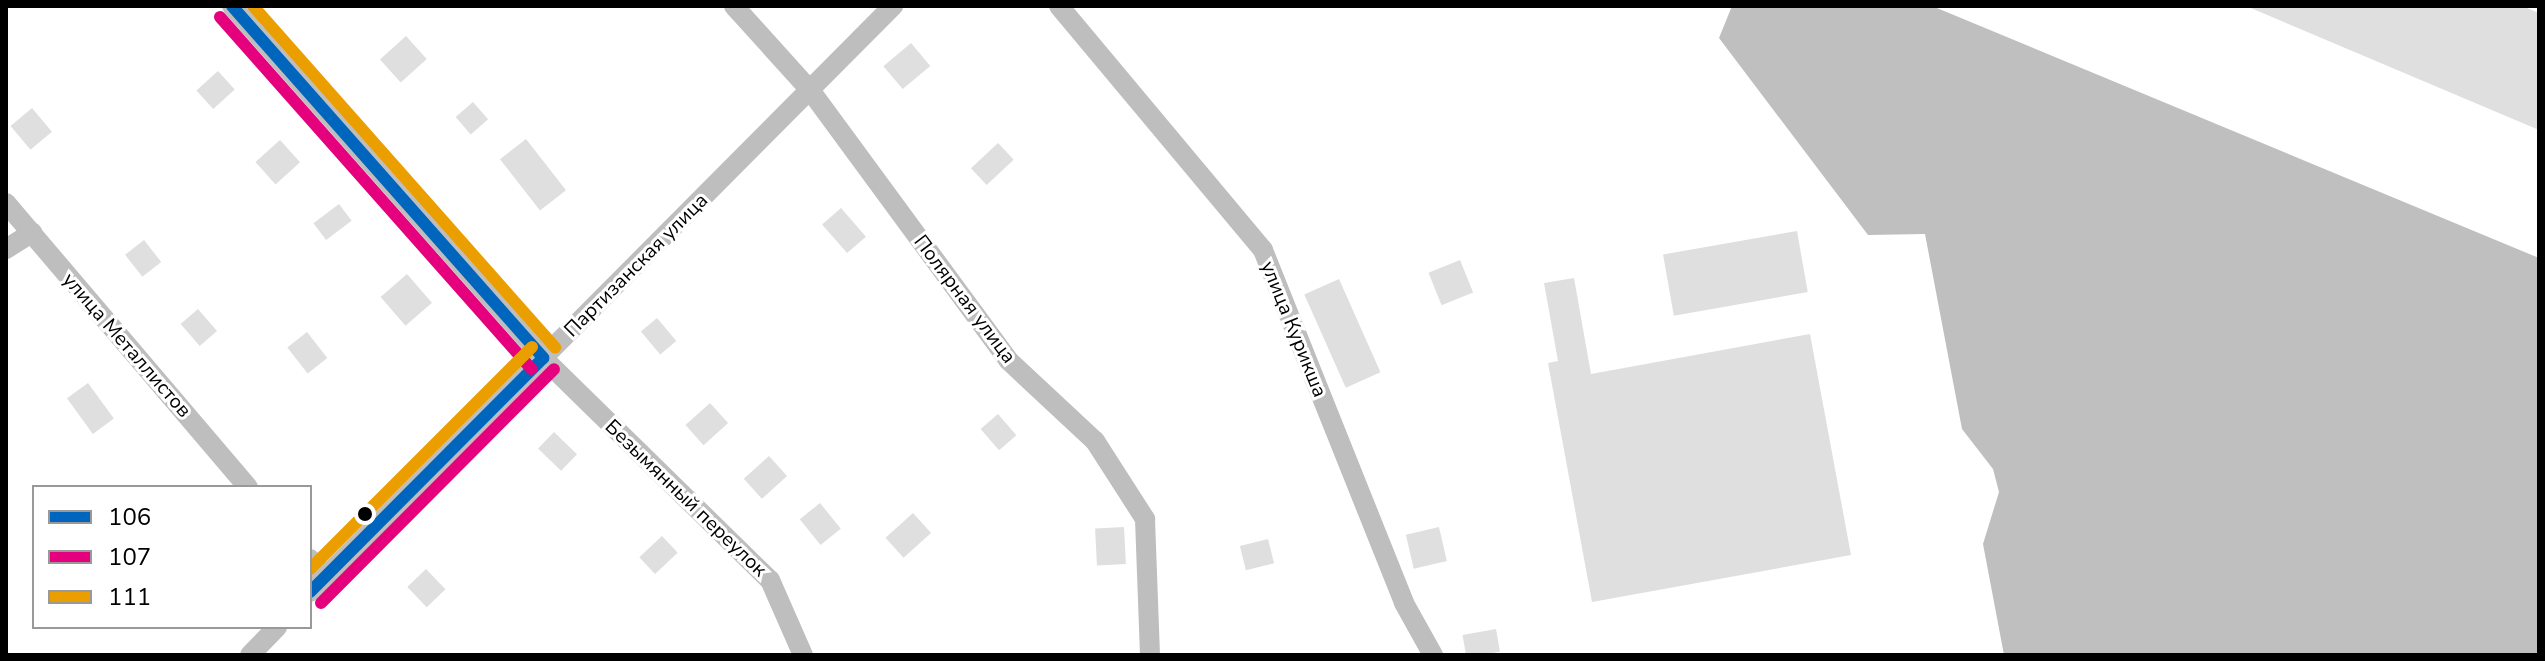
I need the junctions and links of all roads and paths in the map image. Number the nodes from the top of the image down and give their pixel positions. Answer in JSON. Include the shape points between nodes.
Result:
{"nodes":[{"id":1,"x":232,"y":6,"type":"edge"},
{"id":2,"x":734,"y":6,"type":"edge"},
{"id":3,"x":893,"y":6,"type":"edge"},
{"id":4,"x":1059,"y":6,"type":"edge"},
{"id":5,"x":810,"y":90,"type":"junction"},
{"id":6,"x":6,"y":203,"type":"edge"},
{"id":7,"x":32,"y":233,"type":"junction"},
{"id":8,"x":6,"y":249,"type":"edge"},
{"id":9,"x":543,"y":358,"type":"junction"},
{"id":10,"x":246,"y":485,"type":"edge"},
{"id":11,"x":312,"y":561,"type":"edge"},
{"id":12,"x":325,"y":576,"type":"junction"},
{"id":13,"x":312,"y":590,"type":"edge"},
{"id":14,"x":275,"y":629,"type":"edge"},
{"id":15,"x":250,"y":655,"type":"edge"},
{"id":16,"x":803,"y":655,"type":"edge"},
{"id":17,"x":1150,"y":655,"type":"edge"},
{"id":18,"x":1433,"y":655,"type":"edge"}],
"edges":[{"from":1,"to":9,"type":"street","name":"Безымянный переулок"},
{"from":2,"to":5,"type":"street","name":"Полярная улица"},
{"from":3,"to":5,"type":"street","name":"Партизанская улица"},
{"from":4,"to":18,"type":"street","name":"улица Курикша","via":[[1263,250],[1404,603]]},
{"from":5,"to":9,"type":"street","name":"Партизанская улица"},
{"from":5,"to":17,"type":"street","name":"Полярная улица","via":[[1008,360],[1095,441],[1145,519]]},
{"from":6,"to":7,"type":"street","name":"улица Металлистов"},
{"from":7,"to":8,"type":"street"},
{"from":7,"to":10,"type":"street","name":"улица Металлистов"},
{"from":9,"to":12,"type":"street","name":"Партизанская улица"},
{"from":9,"to":16,"type":"street","name":"Безымянный переулок","via":[[770,580]]},
{"from":11,"to":12,"type":"street"},
{"from":12,"to":13,"type":"street","name":"Партизанская улица"},
{"from":14,"to":15,"type":"street"}]}
